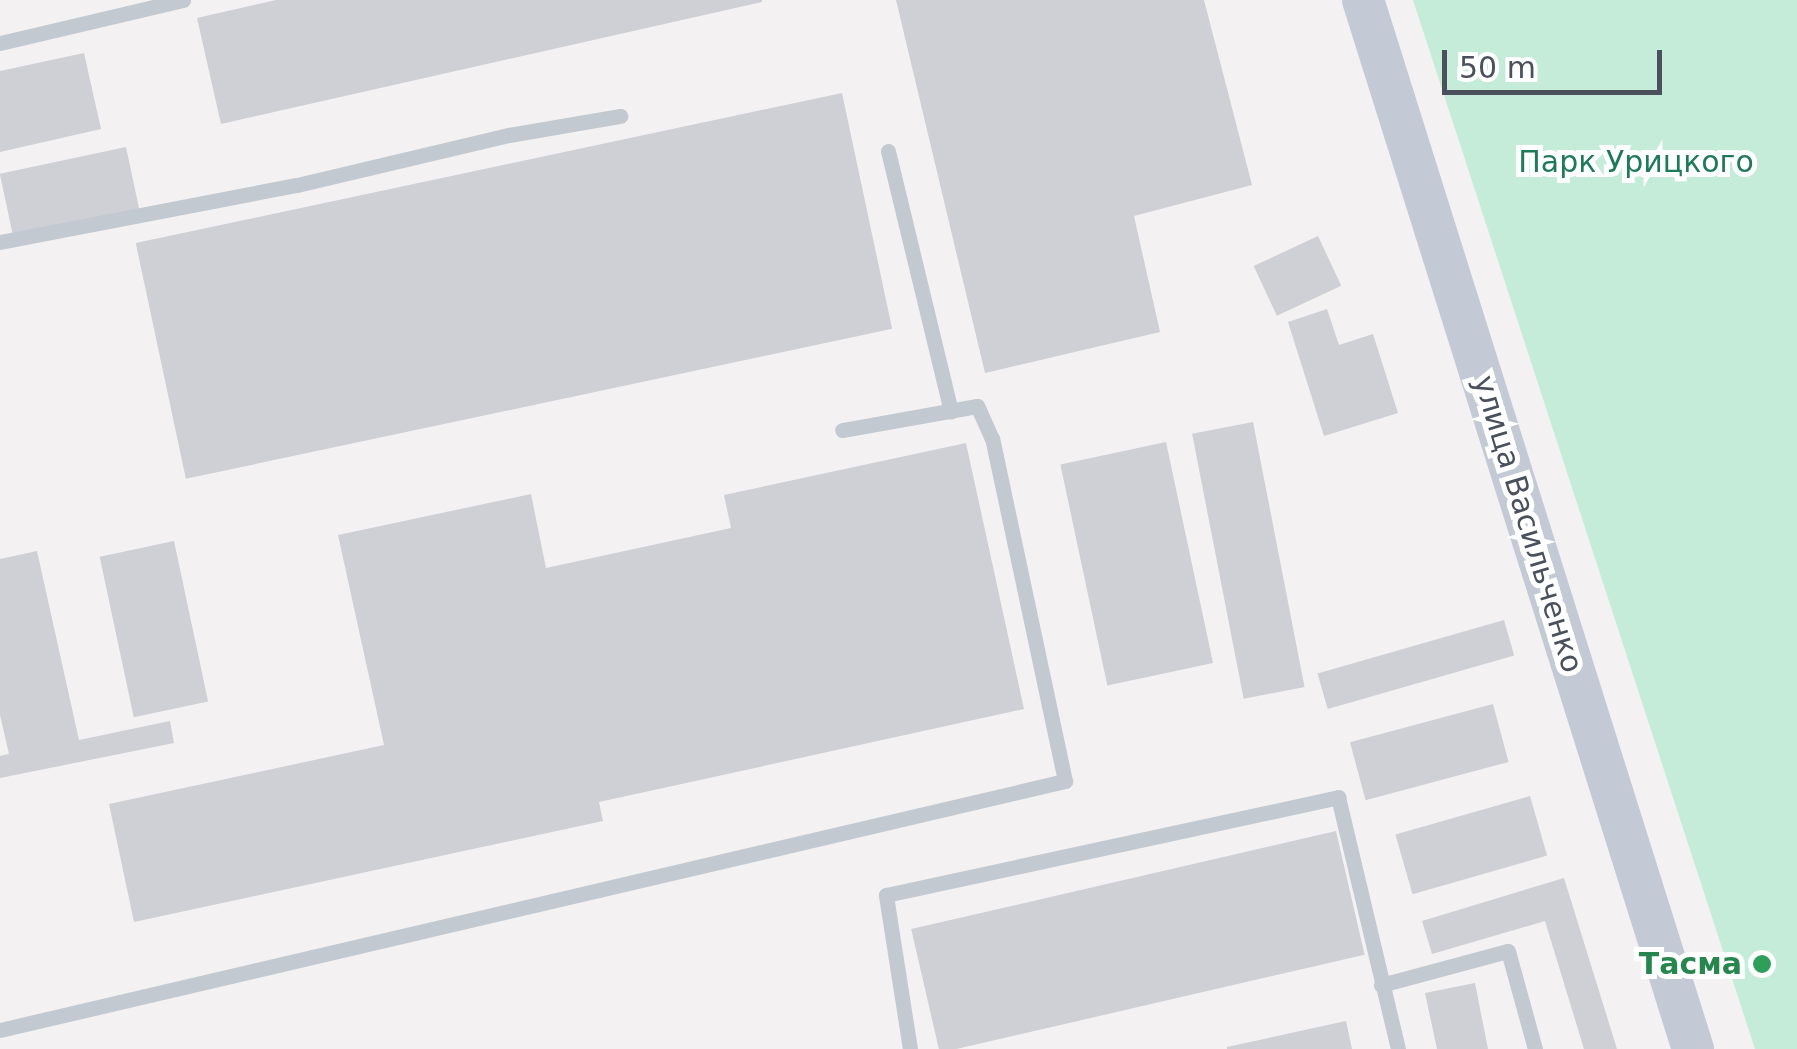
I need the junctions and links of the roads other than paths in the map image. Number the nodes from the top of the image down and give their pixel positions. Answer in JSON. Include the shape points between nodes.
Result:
{"nodes":[{"id":1,"x":183,"y":0,"type":"edge"},
{"id":2,"x":1363,"y":0,"type":"edge"},
{"id":3,"x":0,"y":43,"type":"edge"},
{"id":4,"x":620,"y":116,"type":"dead end"},
{"id":5,"x":888,"y":151,"type":"dead end"},
{"id":6,"x":0,"y":242,"type":"edge"},
{"id":7,"x":951,"y":410,"type":"junction"},
{"id":8,"x":842,"y":430,"type":"dead end"},
{"id":9,"x":1381,"y":984,"type":"junction"},
{"id":10,"x":0,"y":1030,"type":"edge"},
{"id":11,"x":910,"y":1049,"type":"edge"},
{"id":12,"x":1398,"y":1049,"type":"edge"},
{"id":13,"x":1535,"y":1049,"type":"edge"},
{"id":14,"x":1693,"y":1049,"type":"edge"}],
"edges":[{"from":1,"to":3,"type":"lane"},
{"from":2,"to":14,"type":"main road","name":"улица Васильченко"},
{"from":4,"to":6,"type":"lane"},
{"from":5,"to":7,"type":"lane"},
{"from":7,"to":8,"type":"lane"},
{"from":7,"to":10,"type":"lane","via":[[977,406],[992,439],[1065,781]]},
{"from":9,"to":11,"type":"lane","via":[[1338,797],[886,895]]},
{"from":9,"to":12,"type":"lane"},
{"from":9,"to":13,"type":"lane","via":[[1508,950]]}]}
